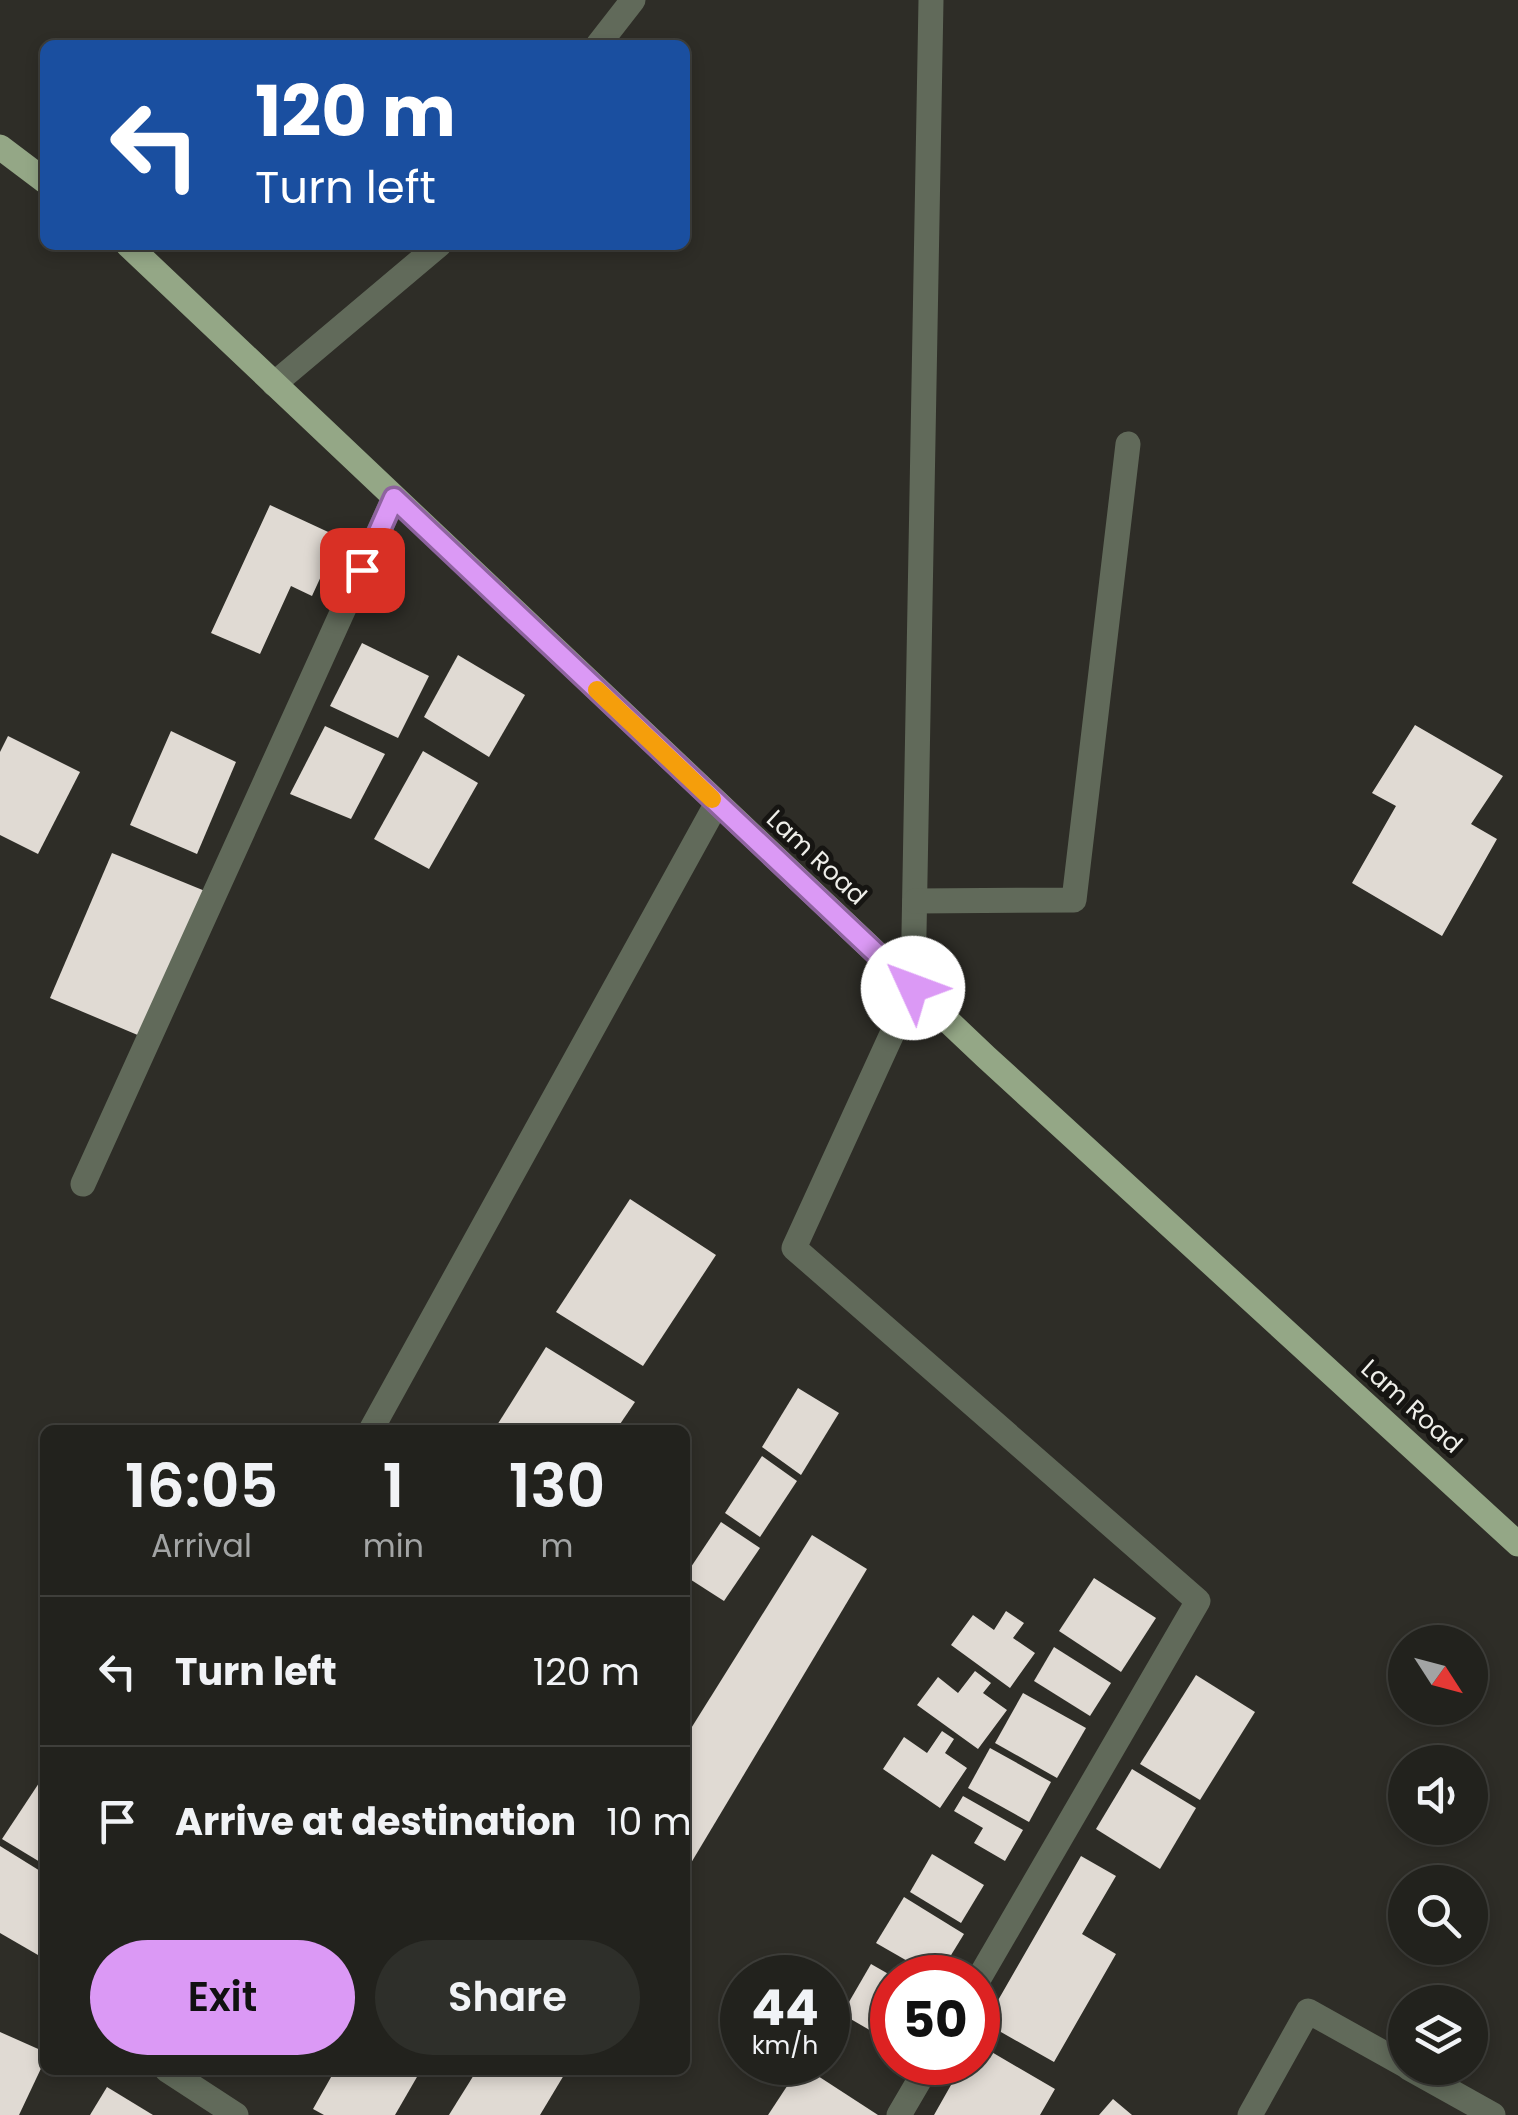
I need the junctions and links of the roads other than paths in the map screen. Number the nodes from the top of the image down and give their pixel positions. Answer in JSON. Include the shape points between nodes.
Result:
{"nodes":[{"id":1,"x":633,"y":0,"type":"edge"},
{"id":2,"x":931,"y":0,"type":"edge"},
{"id":3,"x":602,"y":40,"type":"edge"},
{"id":4,"x":0,"y":147,"type":"edge"},
{"id":5,"x":40,"y":177,"type":"edge"},
{"id":6,"x":133,"y":250,"type":"edge"},
{"id":7,"x":433,"y":250,"type":"edge"},
{"id":8,"x":274,"y":384,"type":"junction"},
{"id":9,"x":1128,"y":444,"type":"dead end"},
{"id":10,"x":394,"y":498,"type":"junction"},
{"id":11,"x":717,"y":803,"type":"junction"},
{"id":12,"x":915,"y":901,"type":"junction"},
{"id":13,"x":913,"y":988,"type":"junction"},
{"id":14,"x":83,"y":1184,"type":"dead end"},
{"id":15,"x":374,"y":1425,"type":"edge"},
{"id":16,"x":1518,"y":1544,"type":"edge"},
{"id":17,"x":993,"y":1955,"type":"edge"},
{"id":18,"x":1388,"y":2055,"type":"edge"},
{"id":19,"x":175,"y":2075,"type":"edge"},
{"id":20,"x":917,"y":2085,"type":"edge"},
{"id":21,"x":1441,"y":2085,"type":"edge"},
{"id":22,"x":236,"y":2115,"type":"edge"},
{"id":23,"x":899,"y":2115,"type":"edge"},
{"id":24,"x":1250,"y":2115,"type":"edge"},
{"id":25,"x":1494,"y":2115,"type":"edge"}],
"edges":[{"from":1,"to":3,"type":"street"},
{"from":2,"to":12,"type":"street"},
{"from":4,"to":5,"type":"main road"},
{"from":6,"to":8,"type":"main road","name":"Lam Road"},
{"from":7,"to":8,"type":"street"},
{"from":8,"to":10,"type":"main road","name":"Lam Road"},
{"from":9,"to":12,"type":"street","via":[[1074,900]]},
{"from":10,"to":11,"type":"main road","name":"Lam Road"},
{"from":10,"to":14,"type":"street"},
{"from":11,"to":13,"type":"main road","name":"Lam Road"},
{"from":11,"to":15,"type":"street"},
{"from":12,"to":13,"type":"street"},
{"from":13,"to":16,"type":"main road","name":"Lam Road"},
{"from":13,"to":17,"type":"street","via":[[794,1248],[1198,1601]]},
{"from":18,"to":24,"type":"street","via":[[1308,2011]]},
{"from":19,"to":22,"type":"street"},
{"from":20,"to":23,"type":"street"},
{"from":21,"to":25,"type":"street"}]}
